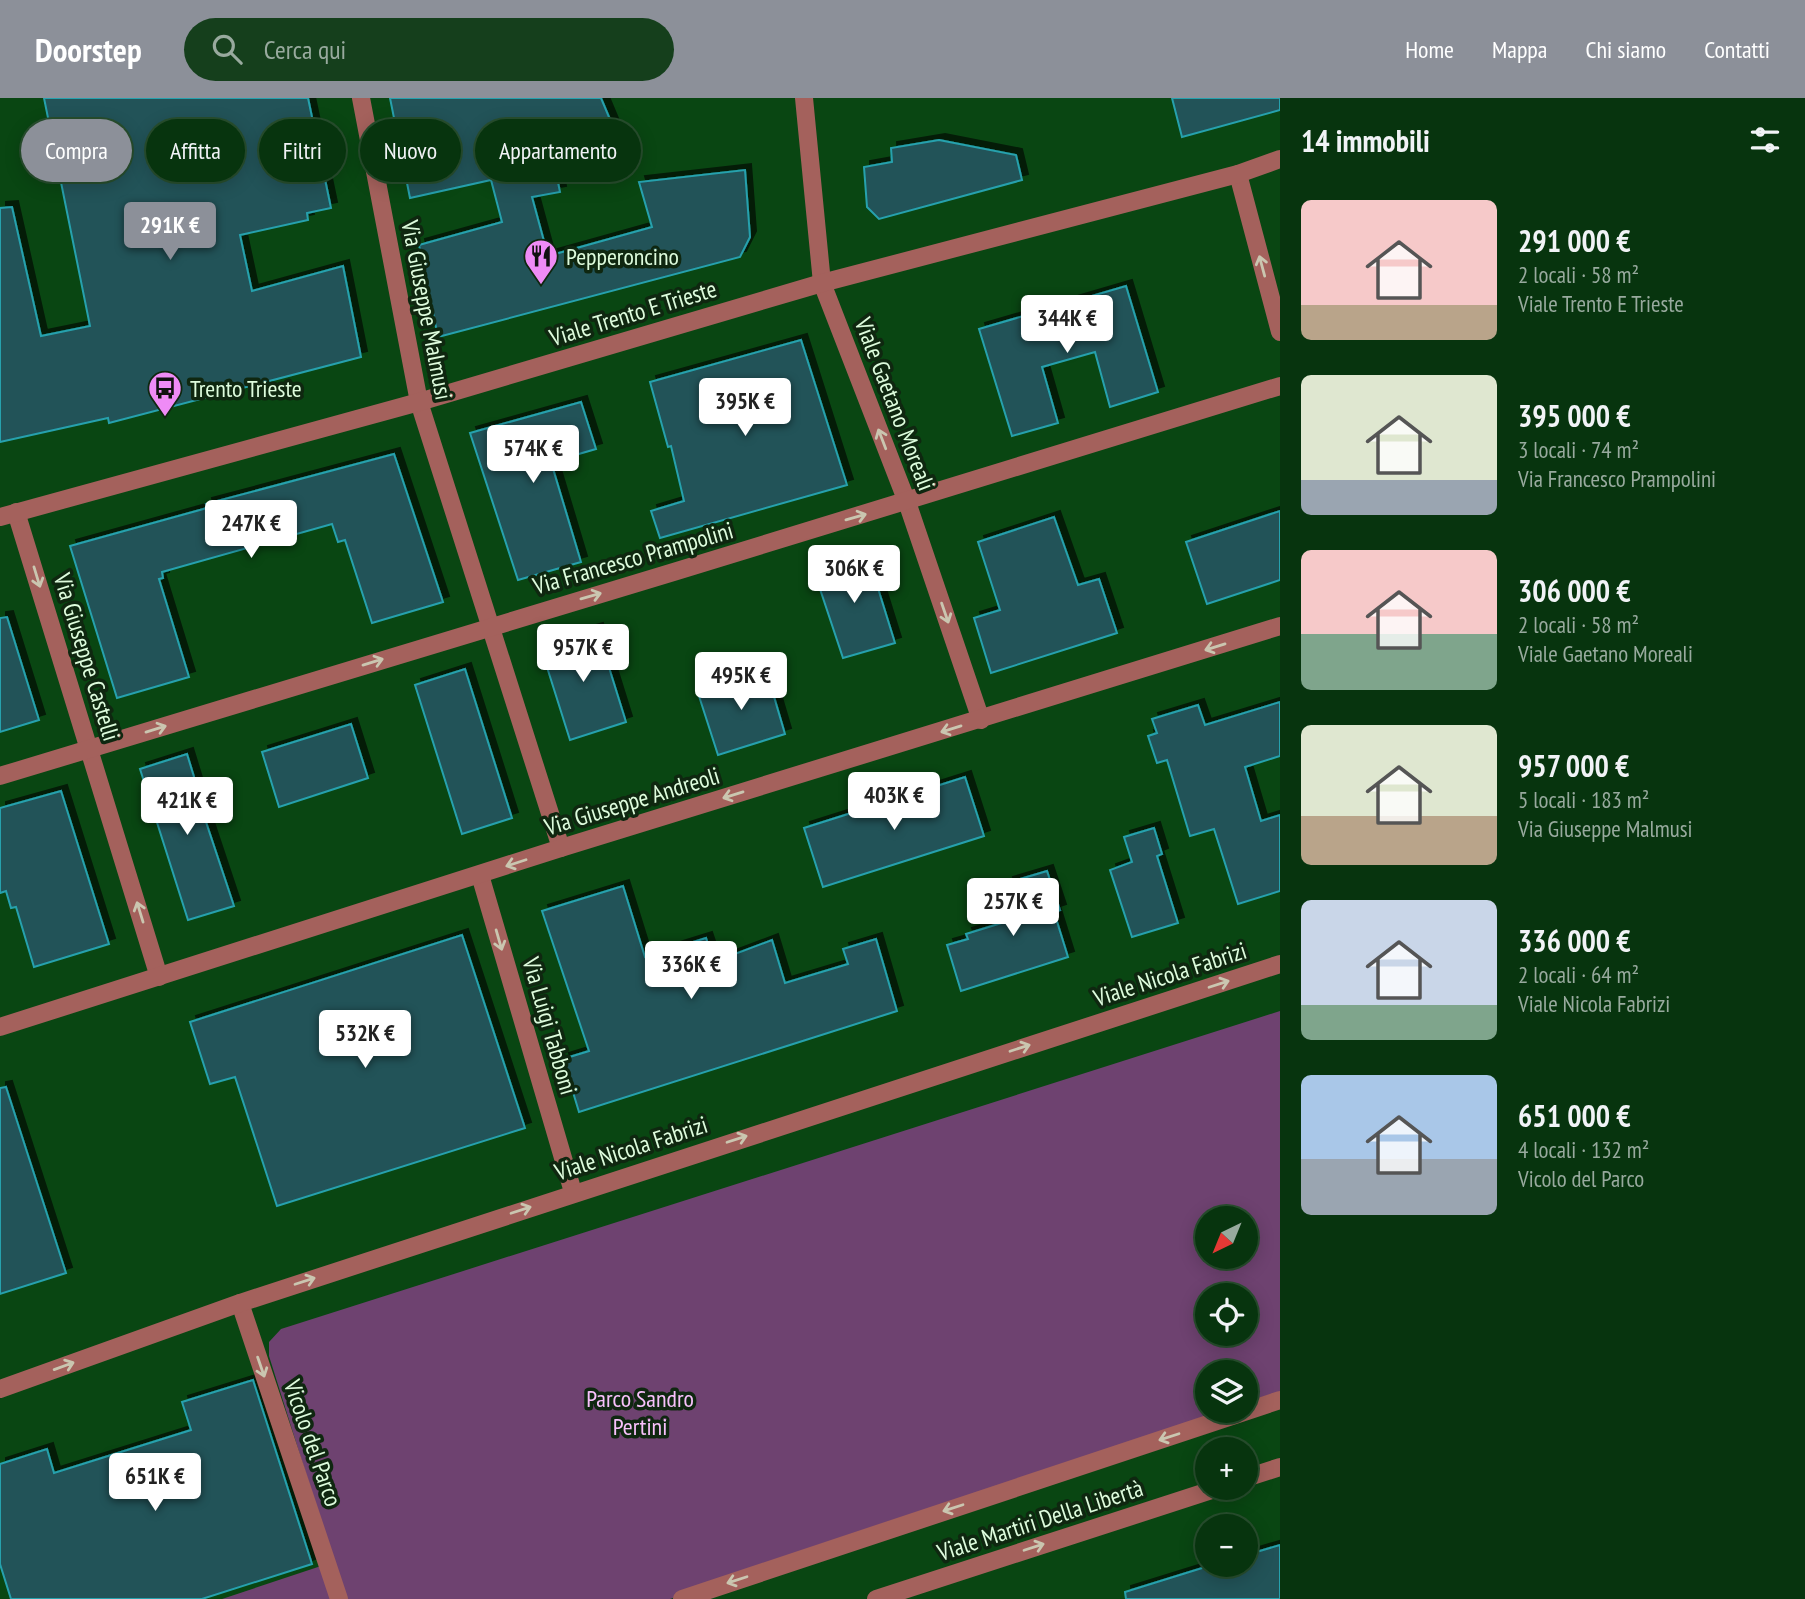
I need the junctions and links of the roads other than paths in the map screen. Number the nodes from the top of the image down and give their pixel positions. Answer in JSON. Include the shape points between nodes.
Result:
{"nodes":[{"id":1,"x":361,"y":98,"type":"edge"},
{"id":2,"x":804,"y":98,"type":"edge"},
{"id":3,"x":1280,"y":159,"type":"edge"},
{"id":4,"x":1238,"y":174,"type":"junction"},
{"id":5,"x":822,"y":283,"type":"junction"},
{"id":6,"x":1280,"y":332,"type":"edge"},
{"id":7,"x":1280,"y":386,"type":"edge"},
{"id":8,"x":419,"y":402,"type":"junction"},
{"id":9,"x":907,"y":502,"type":"junction"},
{"id":10,"x":8,"y":514,"type":"edge"},
{"id":11,"x":490,"y":625,"type":"junction"},
{"id":12,"x":1280,"y":626,"type":"edge"},
{"id":13,"x":981,"y":720,"type":"junction"},
{"id":14,"x":90,"y":749,"type":"junction"},
{"id":15,"x":0,"y":776,"type":"edge"},
{"id":16,"x":561,"y":848,"type":"junction"},
{"id":17,"x":480,"y":875,"type":"junction"},
{"id":18,"x":1280,"y":964,"type":"edge"},
{"id":19,"x":159,"y":977,"type":"junction"},
{"id":20,"x":0,"y":1027,"type":"edge"},
{"id":21,"x":573,"y":1192,"type":"junction"},
{"id":22,"x":240,"y":1303,"type":"junction"},
{"id":23,"x":0,"y":1389,"type":"edge"},
{"id":24,"x":1280,"y":1400,"type":"edge"},
{"id":25,"x":1280,"y":1467,"type":"edge"},
{"id":26,"x":1258,"y":1474,"type":"edge"},
{"id":27,"x":1195,"y":1495,"type":"edge"},
{"id":28,"x":339,"y":1599,"type":"edge"},
{"id":29,"x":682,"y":1599,"type":"edge"},
{"id":30,"x":876,"y":1599,"type":"edge"}],
"edges":[{"from":1,"to":8,"type":"street","name":"Via Giuseppe Malmusi"},
{"from":2,"to":5,"type":"street","name":"Viale Gaetano Moreali"},
{"from":3,"to":4,"type":"street","name":"Viale Trento E Trieste"},
{"from":4,"to":5,"type":"street","name":"Viale Trento E Trieste"},
{"from":6,"to":4,"type":"street","one_way":true},
{"from":5,"to":8,"type":"street","name":"Viale Trento E Trieste"},
{"from":9,"to":5,"type":"street","name":"Viale Gaetano Moreali","one_way":true},
{"from":7,"to":9,"type":"street","name":"Via Francesco Prampolini"},
{"from":8,"to":10,"type":"street","name":"Viale Trento E Trieste"},
{"from":8,"to":11,"type":"street","name":"Via Giuseppe Malmusi"},
{"from":11,"to":9,"type":"street","name":"Via Francesco Prampolini","one_way":true},
{"from":9,"to":13,"type":"street","name":"Viale Gaetano Moreali","one_way":true},
{"from":10,"to":14,"type":"street","name":"Via Giuseppe Castelli","one_way":true},
{"from":14,"to":11,"type":"street","name":"Via Francesco Prampolini","one_way":true},
{"from":11,"to":16,"type":"street","name":"Via Giuseppe Malmusi"},
{"from":12,"to":13,"type":"street","name":"Via Giuseppe Andreoli","one_way":true},
{"from":13,"to":16,"type":"street","name":"Via Giuseppe Andreoli","one_way":true},
{"from":14,"to":15,"type":"street","name":"Via Francesco Prampolini"},
{"from":19,"to":14,"type":"street","name":"Via Giuseppe Castelli","one_way":true},
{"from":16,"to":17,"type":"street","name":"Via Giuseppe Andreoli","one_way":true},
{"from":17,"to":19,"type":"street","name":"Via Giuseppe Andreoli"},
{"from":17,"to":21,"type":"street","name":"Via Luigi Tabboni","one_way":true},
{"from":21,"to":18,"type":"street","name":"Viale Nicola Fabrizi","one_way":true},
{"from":19,"to":20,"type":"street","name":"Via Giuseppe Andreoli"},
{"from":22,"to":21,"type":"street","name":"Viale Nicola Fabrizi","one_way":true},
{"from":23,"to":22,"type":"street","name":"Viale Nicola Fabrizi","one_way":true},
{"from":22,"to":28,"type":"street","name":"Vicolo del Parco","one_way":true},
{"from":24,"to":29,"type":"street","one_way":true},
{"from":25,"to":26,"type":"street"},
{"from":30,"to":27,"type":"street","name":"Viale Martiri Della Libertà","one_way":true}]}
